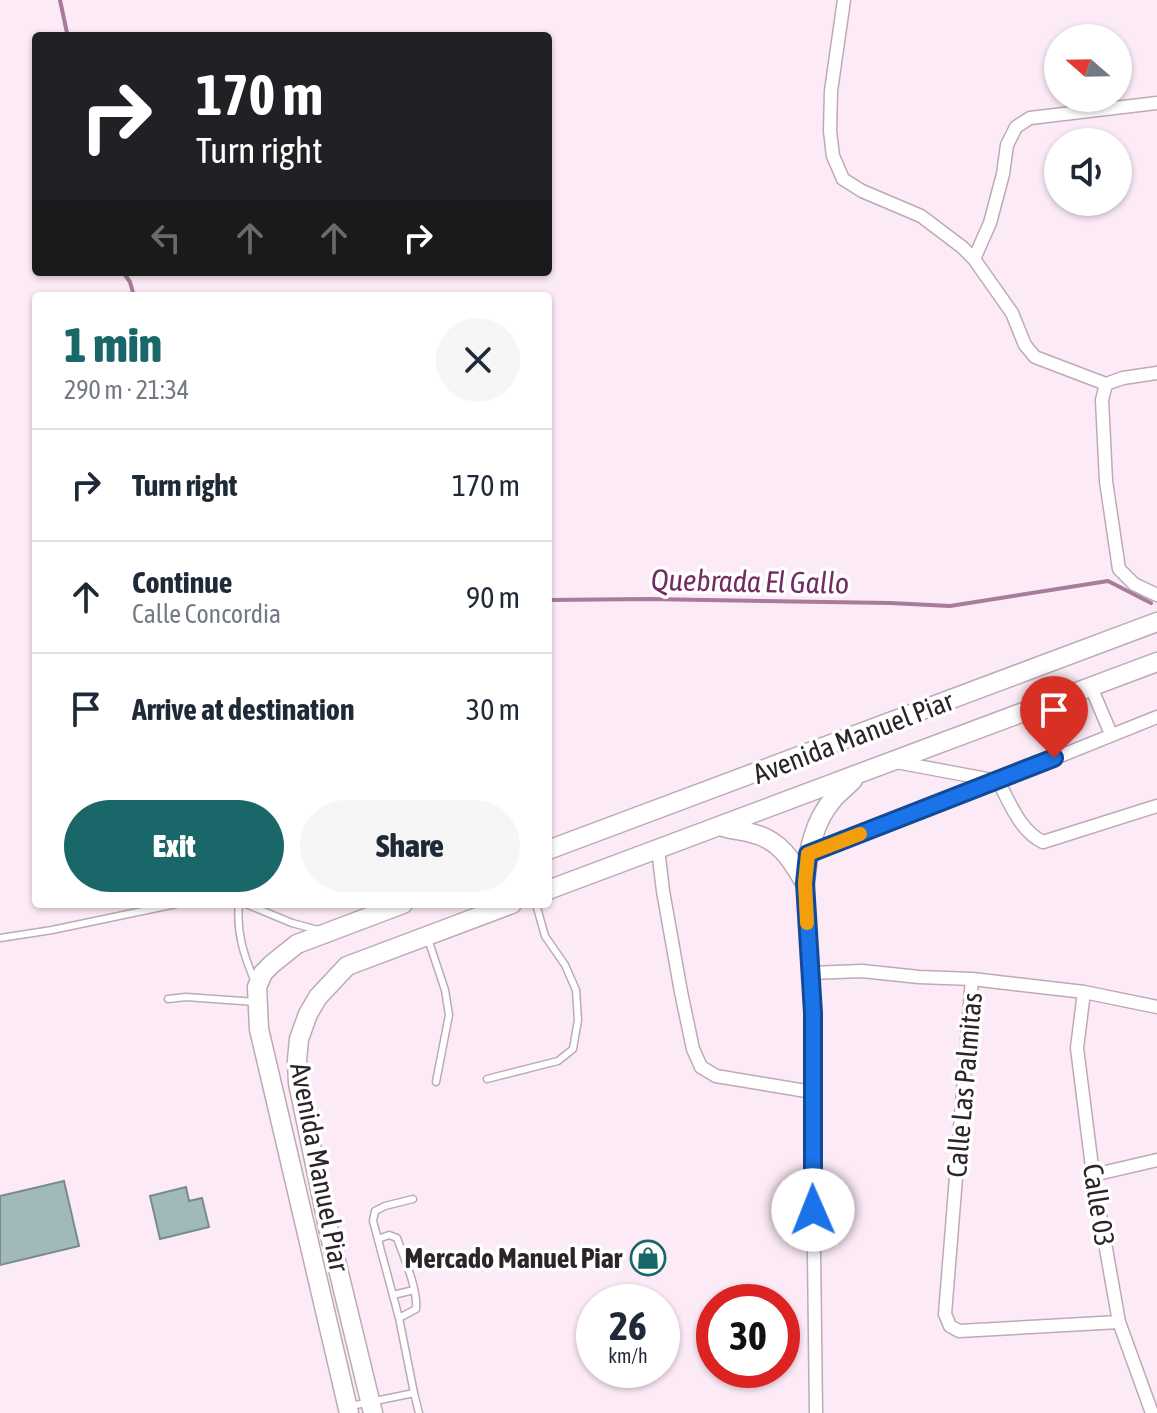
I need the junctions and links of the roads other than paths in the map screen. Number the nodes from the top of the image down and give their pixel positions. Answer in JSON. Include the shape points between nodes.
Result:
{"nodes":[{"id":1,"x":844,"y":0,"type":"edge"},
{"id":2,"x":1157,"y":103,"type":"edge"},
{"id":3,"x":974,"y":259,"type":"junction"},
{"id":4,"x":1157,"y":373,"type":"edge"},
{"id":5,"x":1106,"y":384,"type":"junction"},
{"id":6,"x":1157,"y":595,"type":"edge"},
{"id":7,"x":1157,"y":622,"type":"edge"},
{"id":8,"x":1157,"y":662,"type":"edge"},
{"id":9,"x":1055,"y":680,"type":"junction"},
{"id":10,"x":1091,"y":687,"type":"junction"},
{"id":11,"x":1157,"y":717,"type":"edge"},
{"id":12,"x":1111,"y":734,"type":"junction"},
{"id":13,"x":893,"y":761,"type":"junction"},
{"id":14,"x":857,"y":775,"type":"junction"},
{"id":15,"x":998,"y":781,"type":"junction"},
{"id":16,"x":1157,"y":806,"type":"edge"},
{"id":17,"x":720,"y":826,"type":"junction"},
{"id":18,"x":552,"y":849,"type":"edge"},
{"id":19,"x":658,"y":849,"type":"junction"},
{"id":20,"x":808,"y":854,"type":"junction"},
{"id":21,"x":805,"y":883,"type":"junction"},
{"id":22,"x":552,"y":889,"type":"edge"},
{"id":23,"x":157,"y":908,"type":"edge"},
{"id":24,"x":238,"y":908,"type":"edge"},
{"id":25,"x":256,"y":908,"type":"edge"},
{"id":26,"x":392,"y":908,"type":"edge"},
{"id":27,"x":501,"y":908,"type":"edge"},
{"id":28,"x":537,"y":908,"type":"edge"},
{"id":29,"x":328,"y":932,"type":"junction"},
{"id":30,"x":426,"y":936,"type":"junction"},
{"id":31,"x":0,"y":938,"type":"edge"},
{"id":32,"x":810,"y":973,"type":"junction"},
{"id":33,"x":972,"y":979,"type":"junction"},
{"id":34,"x":1084,"y":992,"type":"junction"},
{"id":35,"x":257,"y":995,"type":"junction"},
{"id":36,"x":168,"y":999,"type":"dead end"},
{"id":37,"x":1157,"y":1007,"type":"edge"},
{"id":38,"x":487,"y":1079,"type":"dead end"},
{"id":39,"x":436,"y":1082,"type":"dead end"},
{"id":40,"x":812,"y":1092,"type":"junction"},
{"id":41,"x":1157,"y":1160,"type":"edge"},
{"id":42,"x":1093,"y":1175,"type":"junction"},
{"id":43,"x":413,"y":1199,"type":"dead end"},
{"id":44,"x":378,"y":1239,"type":"junction"},
{"id":45,"x":414,"y":1290,"type":"junction"},
{"id":46,"x":393,"y":1295,"type":"junction"},
{"id":47,"x":399,"y":1318,"type":"junction"},
{"id":48,"x":1119,"y":1322,"type":"junction"},
{"id":49,"x":414,"y":1393,"type":"junction"},
{"id":50,"x":372,"y":1408,"type":"edge"},
{"id":51,"x":348,"y":1410,"type":"edge"},
{"id":52,"x":419,"y":1413,"type":"edge"},
{"id":53,"x":816,"y":1413,"type":"edge"},
{"id":54,"x":1152,"y":1413,"type":"edge"}],
"edges":[{"from":1,"to":3,"type":"street","via":[[830,131],[843,179],[921,216]]},
{"from":2,"to":3,"type":"street","via":[[1030,118],[1016,127],[990,223]]},
{"from":3,"to":5,"type":"street","via":[[1035,357]]},
{"from":4,"to":5,"type":"street"},
{"from":5,"to":6,"type":"street","via":[[1106,481],[1119,569]]},
{"from":7,"to":9,"type":"street","name":"Avenida Manuel Piar"},
{"from":8,"to":10,"type":"street","name":"Avenida Manuel Piar"},
{"from":9,"to":10,"type":"street","name":"Avenida Manuel Piar"},
{"from":9,"to":13,"type":"street","name":"Avenida Manuel Piar"},
{"from":9,"to":18,"type":"street","name":"Avenida Manuel Piar"},
{"from":10,"to":12,"type":"street"},
{"from":11,"to":12,"type":"street"},
{"from":12,"to":15,"type":"street"},
{"from":13,"to":14,"type":"street","name":"Avenida Manuel Piar"},
{"from":13,"to":15,"type":"street"},
{"from":14,"to":17,"type":"street","name":"Avenida Manuel Piar"},
{"from":14,"to":20,"type":"street","via":[[823,813]]},
{"from":15,"to":16,"type":"street","via":[[1019,819],[1043,842]]},
{"from":15,"to":20,"type":"street"},
{"from":17,"to":19,"type":"street","name":"Avenida Manuel Piar"},
{"from":17,"to":21,"type":"street","via":[[778,844]]},
{"from":19,"to":22,"type":"street","name":"Avenida Manuel Piar"},
{"from":19,"to":40,"type":"street","via":[[681,992],[701,1067],[716,1076]]},
{"from":20,"to":21,"type":"street"},
{"from":21,"to":32,"type":"street"},
{"from":23,"to":31,"type":"lane"},
{"from":24,"to":35,"type":"lane","via":[[241,944]]},
{"from":25,"to":29,"type":"lane"},
{"from":26,"to":29,"type":"street"},
{"from":27,"to":30,"type":"street","name":"Avenida Manuel Piar"},
{"from":28,"to":38,"type":"lane","via":[[545,936],[576,990],[573,1049],[558,1061]]},
{"from":29,"to":35,"type":"street","via":[[297,944],[263,973]]},
{"from":30,"to":39,"type":"lane","via":[[449,1015]]},
{"from":30,"to":50,"type":"street","name":"Avenida Manuel Piar","via":[[347,966],[318,997],[299,1039],[298,1083]]},
{"from":32,"to":33,"type":"street"},
{"from":32,"to":40,"type":"street"},
{"from":33,"to":34,"type":"street","name":"Calle Las Palmitas"},
{"from":33,"to":48,"type":"street","name":"Calle Las Palmitas","via":[[945,1314],[950,1326],[959,1331]]},
{"from":34,"to":37,"type":"street","name":"Calle Las Palmitas"},
{"from":34,"to":42,"type":"street","name":"Calle 03","via":[[1077,1048]]},
{"from":35,"to":36,"type":"lane"},
{"from":35,"to":51,"type":"street","name":"Avenida Manuel Piar","via":[[259,1029]]},
{"from":40,"to":53,"type":"street"},
{"from":41,"to":42,"type":"street"},
{"from":42,"to":48,"type":"street","name":"Calle 03"},
{"from":43,"to":44,"type":"lane","via":[[375,1211]]},
{"from":44,"to":45,"type":"lane","via":[[397,1238]]},
{"from":44,"to":46,"type":"lane"},
{"from":45,"to":46,"type":"lane"},
{"from":45,"to":47,"type":"lane","via":[[416,1309]]},
{"from":46,"to":47,"type":"lane"},
{"from":47,"to":49,"type":"lane"},
{"from":48,"to":54,"type":"street","name":"Calle 03"},
{"from":49,"to":50,"type":"lane"},
{"from":49,"to":52,"type":"lane"},
{"from":50,"to":51,"type":"lane"}]}
